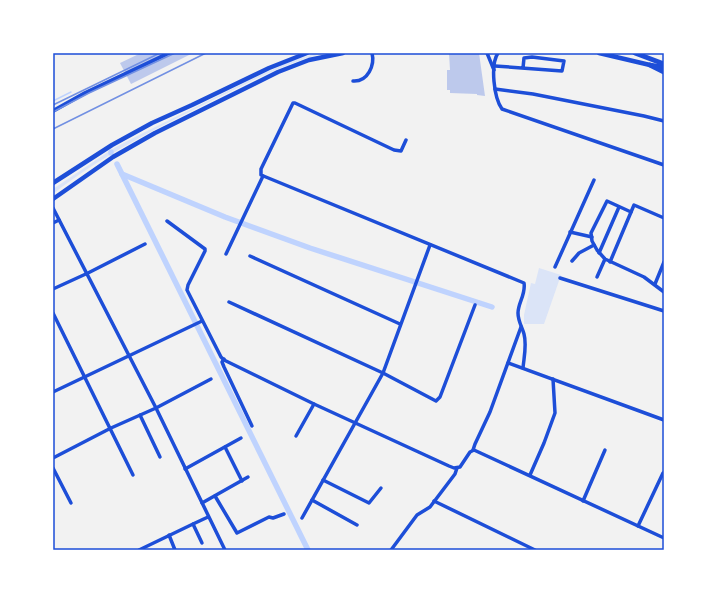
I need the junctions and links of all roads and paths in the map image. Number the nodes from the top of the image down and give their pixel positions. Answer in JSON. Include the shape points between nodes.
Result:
{"nodes":[{"id":1,"x":169,"y":53,"type":"edge"},
{"id":2,"x":307,"y":53,"type":"edge"},
{"id":3,"x":343,"y":53,"type":"edge"},
{"id":4,"x":372,"y":53,"type":"edge"},
{"id":5,"x":487,"y":53,"type":"edge"},
{"id":6,"x":498,"y":53,"type":"edge"},
{"id":7,"x":598,"y":53,"type":"edge"},
{"id":8,"x":635,"y":53,"type":"edge"},
{"id":9,"x":650,"y":65,"type":"junction"},
{"id":10,"x":664,"y":65,"type":"edge"},
{"id":11,"x":494,"y":68,"type":"junction"},
{"id":12,"x":523,"y":68,"type":"junction"},
{"id":13,"x":664,"y":72,"type":"edge"},
{"id":14,"x":353,"y":81,"type":"dead end"},
{"id":15,"x":496,"y":89,"type":"junction"},
{"id":16,"x":53,"y":110,"type":"edge"},
{"id":17,"x":664,"y":121,"type":"edge"},
{"id":18,"x":406,"y":140,"type":"dead end"},
{"id":19,"x":664,"y":165,"type":"edge"},
{"id":20,"x":263,"y":176,"type":"junction"},
{"id":21,"x":594,"y":180,"type":"dead end"},
{"id":22,"x":53,"y":183,"type":"edge"},
{"id":23,"x":53,"y":199,"type":"edge"},
{"id":24,"x":619,"y":207,"type":"junction"},
{"id":25,"x":53,"y":208,"type":"edge"},
{"id":26,"x":631,"y":212,"type":"junction"},
{"id":27,"x":664,"y":218,"type":"edge"},
{"id":28,"x":59,"y":220,"type":"junction"},
{"id":29,"x":167,"y":221,"type":"dead end"},
{"id":30,"x":53,"y":223,"type":"edge"},
{"id":31,"x":570,"y":232,"type":"junction"},
{"id":32,"x":592,"y":237,"type":"junction"},
{"id":33,"x":145,"y":244,"type":"dead end"},
{"id":34,"x":430,"y":245,"type":"junction"},
{"id":35,"x":594,"y":245,"type":"junction"},
{"id":36,"x":599,"y":253,"type":"junction"},
{"id":37,"x":226,"y":254,"type":"dead end"},
{"id":38,"x":250,"y":256,"type":"dead end"},
{"id":39,"x":605,"y":259,"type":"junction"},
{"id":40,"x":572,"y":261,"type":"dead end"},
{"id":41,"x":610,"y":262,"type":"junction"},
{"id":42,"x":664,"y":262,"type":"edge"},
{"id":43,"x":555,"y":267,"type":"dead end"},
{"id":44,"x":88,"y":273,"type":"junction"},
{"id":45,"x":597,"y":277,"type":"dead end"},
{"id":46,"x":560,"y":278,"type":"dead end"},
{"id":47,"x":655,"y":284,"type":"junction"},
{"id":48,"x":53,"y":289,"type":"edge"},
{"id":49,"x":664,"y":292,"type":"edge"},
{"id":50,"x":229,"y":302,"type":"dead end"},
{"id":51,"x":475,"y":305,"type":"dead end"},
{"id":52,"x":664,"y":311,"type":"edge"},
{"id":53,"x":53,"y":314,"type":"edge"},
{"id":54,"x":202,"y":321,"type":"junction"},
{"id":55,"x":400,"y":324,"type":"junction"},
{"id":56,"x":521,"y":327,"type":"junction"},
{"id":57,"x":129,"y":357,"type":"junction"},
{"id":58,"x":224,"y":360,"type":"junction"},
{"id":59,"x":508,"y":363,"type":"junction"},
{"id":60,"x":523,"y":368,"type":"junction"},
{"id":61,"x":382,"y":373,"type":"junction"},
{"id":62,"x":84,"y":378,"type":"junction"},
{"id":63,"x":211,"y":379,"type":"dead end"},
{"id":64,"x":553,"y":379,"type":"junction"},
{"id":65,"x":53,"y":392,"type":"edge"},
{"id":66,"x":314,"y":404,"type":"junction"},
{"id":67,"x":156,"y":408,"type":"junction"},
{"id":68,"x":140,"y":415,"type":"junction"},
{"id":69,"x":664,"y":420,"type":"edge"},
{"id":70,"x":355,"y":423,"type":"junction"},
{"id":71,"x":252,"y":426,"type":"dead end"},
{"id":72,"x":111,"y":428,"type":"junction"},
{"id":73,"x":296,"y":436,"type":"dead end"},
{"id":74,"x":241,"y":438,"type":"dead end"},
{"id":75,"x":226,"y":446,"type":"junction"},
{"id":76,"x":473,"y":450,"type":"junction"},
{"id":77,"x":605,"y":450,"type":"dead end"},
{"id":78,"x":160,"y":457,"type":"dead end"},
{"id":79,"x":53,"y":458,"type":"edge"},
{"id":80,"x":53,"y":468,"type":"edge"},
{"id":81,"x":457,"y":468,"type":"junction"},
{"id":82,"x":185,"y":469,"type":"junction"},
{"id":83,"x":663,"y":473,"type":"dead end"},
{"id":84,"x":133,"y":475,"type":"dead end"},
{"id":85,"x":530,"y":475,"type":"junction"},
{"id":86,"x":248,"y":477,"type":"dead end"},
{"id":87,"x":323,"y":480,"type":"junction"},
{"id":88,"x":242,"y":481,"type":"junction"},
{"id":89,"x":381,"y":488,"type":"dead end"},
{"id":90,"x":215,"y":496,"type":"junction"},
{"id":91,"x":312,"y":500,"type":"junction"},
{"id":92,"x":434,"y":501,"type":"junction"},
{"id":93,"x":583,"y":501,"type":"junction"},
{"id":94,"x":71,"y":503,"type":"dead end"},
{"id":95,"x":202,"y":503,"type":"junction"},
{"id":96,"x":284,"y":514,"type":"dead end"},
{"id":97,"x":208,"y":517,"type":"junction"},
{"id":98,"x":302,"y":518,"type":"dead end"},
{"id":99,"x":192,"y":524,"type":"junction"},
{"id":100,"x":357,"y":525,"type":"dead end"},
{"id":101,"x":638,"y":526,"type":"junction"},
{"id":102,"x":169,"y":535,"type":"junction"},
{"id":103,"x":664,"y":538,"type":"edge"},
{"id":104,"x":202,"y":543,"type":"dead end"},
{"id":105,"x":139,"y":550,"type":"edge"},
{"id":106,"x":175,"y":550,"type":"edge"},
{"id":107,"x":225,"y":550,"type":"edge"},
{"id":108,"x":391,"y":550,"type":"edge"},
{"id":109,"x":535,"y":550,"type":"edge"}],
"edges":[{"from":1,"to":16,"type":"street"},
{"from":2,"to":22,"type":"main road","via":[[152,123]]},
{"from":3,"to":23,"type":"main road","via":[[310,60],[278,72],[155,133],[113,157]]},
{"from":4,"to":14,"type":"street","via":[[374,60],[370,71],[364,78]]},
{"from":5,"to":11,"type":"street"},
{"from":6,"to":11,"type":"street"},
{"from":7,"to":9,"type":"main road"},
{"from":8,"to":10,"type":"main road"},
{"from":9,"to":10,"type":"main road"},
{"from":9,"to":13,"type":"main road"},
{"from":11,"to":12,"type":"street"},
{"from":11,"to":15,"type":"street"},
{"from":12,"to":12,"type":"street","via":[[562,72],[564,61],[524,58]]},
{"from":15,"to":17,"type":"street","via":[[540,95]]},
{"from":15,"to":19,"type":"street","via":[[498,103],[502,109]]},
{"from":18,"to":20,"type":"street","via":[[401,150],[394,150],[293,103],[261,169],[260,175]]},
{"from":20,"to":34,"type":"street"},
{"from":20,"to":37,"type":"street"},
{"from":21,"to":31,"type":"street"},
{"from":24,"to":26,"type":"street"},
{"from":24,"to":32,"type":"street","via":[[607,201]]},
{"from":24,"to":36,"type":"street"},
{"from":25,"to":28,"type":"street"},
{"from":26,"to":27,"type":"street","via":[[634,205]]},
{"from":26,"to":41,"type":"street"},
{"from":28,"to":30,"type":"street"},
{"from":28,"to":44,"type":"street"},
{"from":29,"to":54,"type":"street","via":[[205,249],[187,290]]},
{"from":31,"to":32,"type":"street"},
{"from":31,"to":43,"type":"street"},
{"from":32,"to":35,"type":"street"},
{"from":33,"to":44,"type":"street"},
{"from":34,"to":55,"type":"street"},
{"from":34,"to":56,"type":"street","via":[[524,283],[518,311]]},
{"from":35,"to":36,"type":"street"},
{"from":35,"to":40,"type":"street","via":[[579,253]]},
{"from":36,"to":39,"type":"street"},
{"from":38,"to":55,"type":"street"},
{"from":39,"to":41,"type":"street"},
{"from":39,"to":45,"type":"street"},
{"from":41,"to":47,"type":"street"},
{"from":42,"to":47,"type":"street"},
{"from":44,"to":48,"type":"street"},
{"from":44,"to":57,"type":"street"},
{"from":46,"to":52,"type":"street"},
{"from":47,"to":49,"type":"street"},
{"from":50,"to":61,"type":"street"},
{"from":51,"to":61,"type":"street","via":[[439,400],[434,400]]},
{"from":53,"to":62,"type":"street"},
{"from":54,"to":57,"type":"street"},
{"from":54,"to":58,"type":"street"},
{"from":55,"to":61,"type":"street"},
{"from":56,"to":59,"type":"street"},
{"from":56,"to":60,"type":"street","via":[[525,346]]},
{"from":57,"to":62,"type":"street"},
{"from":57,"to":67,"type":"street"},
{"from":58,"to":66,"type":"street"},
{"from":58,"to":71,"type":"street","via":[[224,367]]},
{"from":59,"to":60,"type":"street"},
{"from":59,"to":76,"type":"street"},
{"from":60,"to":64,"type":"street"},
{"from":61,"to":70,"type":"street"},
{"from":62,"to":65,"type":"street"},
{"from":62,"to":72,"type":"street"},
{"from":63,"to":67,"type":"street"},
{"from":64,"to":69,"type":"street"},
{"from":64,"to":85,"type":"street","via":[[555,413]]},
{"from":66,"to":70,"type":"street"},
{"from":66,"to":73,"type":"street"},
{"from":67,"to":68,"type":"street"},
{"from":67,"to":82,"type":"street"},
{"from":68,"to":72,"type":"street"},
{"from":68,"to":78,"type":"street"},
{"from":70,"to":81,"type":"street"},
{"from":70,"to":87,"type":"street"},
{"from":72,"to":79,"type":"street"},
{"from":72,"to":84,"type":"street"},
{"from":74,"to":75,"type":"street"},
{"from":75,"to":82,"type":"street"},
{"from":75,"to":88,"type":"street"},
{"from":76,"to":81,"type":"street","via":[[460,468]]},
{"from":76,"to":85,"type":"street"},
{"from":77,"to":93,"type":"street"},
{"from":80,"to":94,"type":"street"},
{"from":81,"to":92,"type":"street"},
{"from":82,"to":95,"type":"street"},
{"from":83,"to":101,"type":"street"},
{"from":85,"to":93,"type":"street"},
{"from":86,"to":88,"type":"street"},
{"from":87,"to":89,"type":"street","via":[[368,503]]},
{"from":87,"to":91,"type":"street"},
{"from":88,"to":90,"type":"street"},
{"from":90,"to":95,"type":"street"},
{"from":90,"to":96,"type":"street","via":[[237,532],[269,517]]},
{"from":91,"to":98,"type":"street"},
{"from":91,"to":100,"type":"street"},
{"from":92,"to":108,"type":"street","via":[[430,507],[417,515]]},
{"from":92,"to":109,"type":"street"},
{"from":93,"to":101,"type":"street"},
{"from":95,"to":97,"type":"street"},
{"from":97,"to":99,"type":"street"},
{"from":97,"to":107,"type":"street"},
{"from":99,"to":102,"type":"street"},
{"from":99,"to":104,"type":"street"},
{"from":101,"to":103,"type":"street"},
{"from":102,"to":105,"type":"street"},
{"from":102,"to":106,"type":"street"}]}
